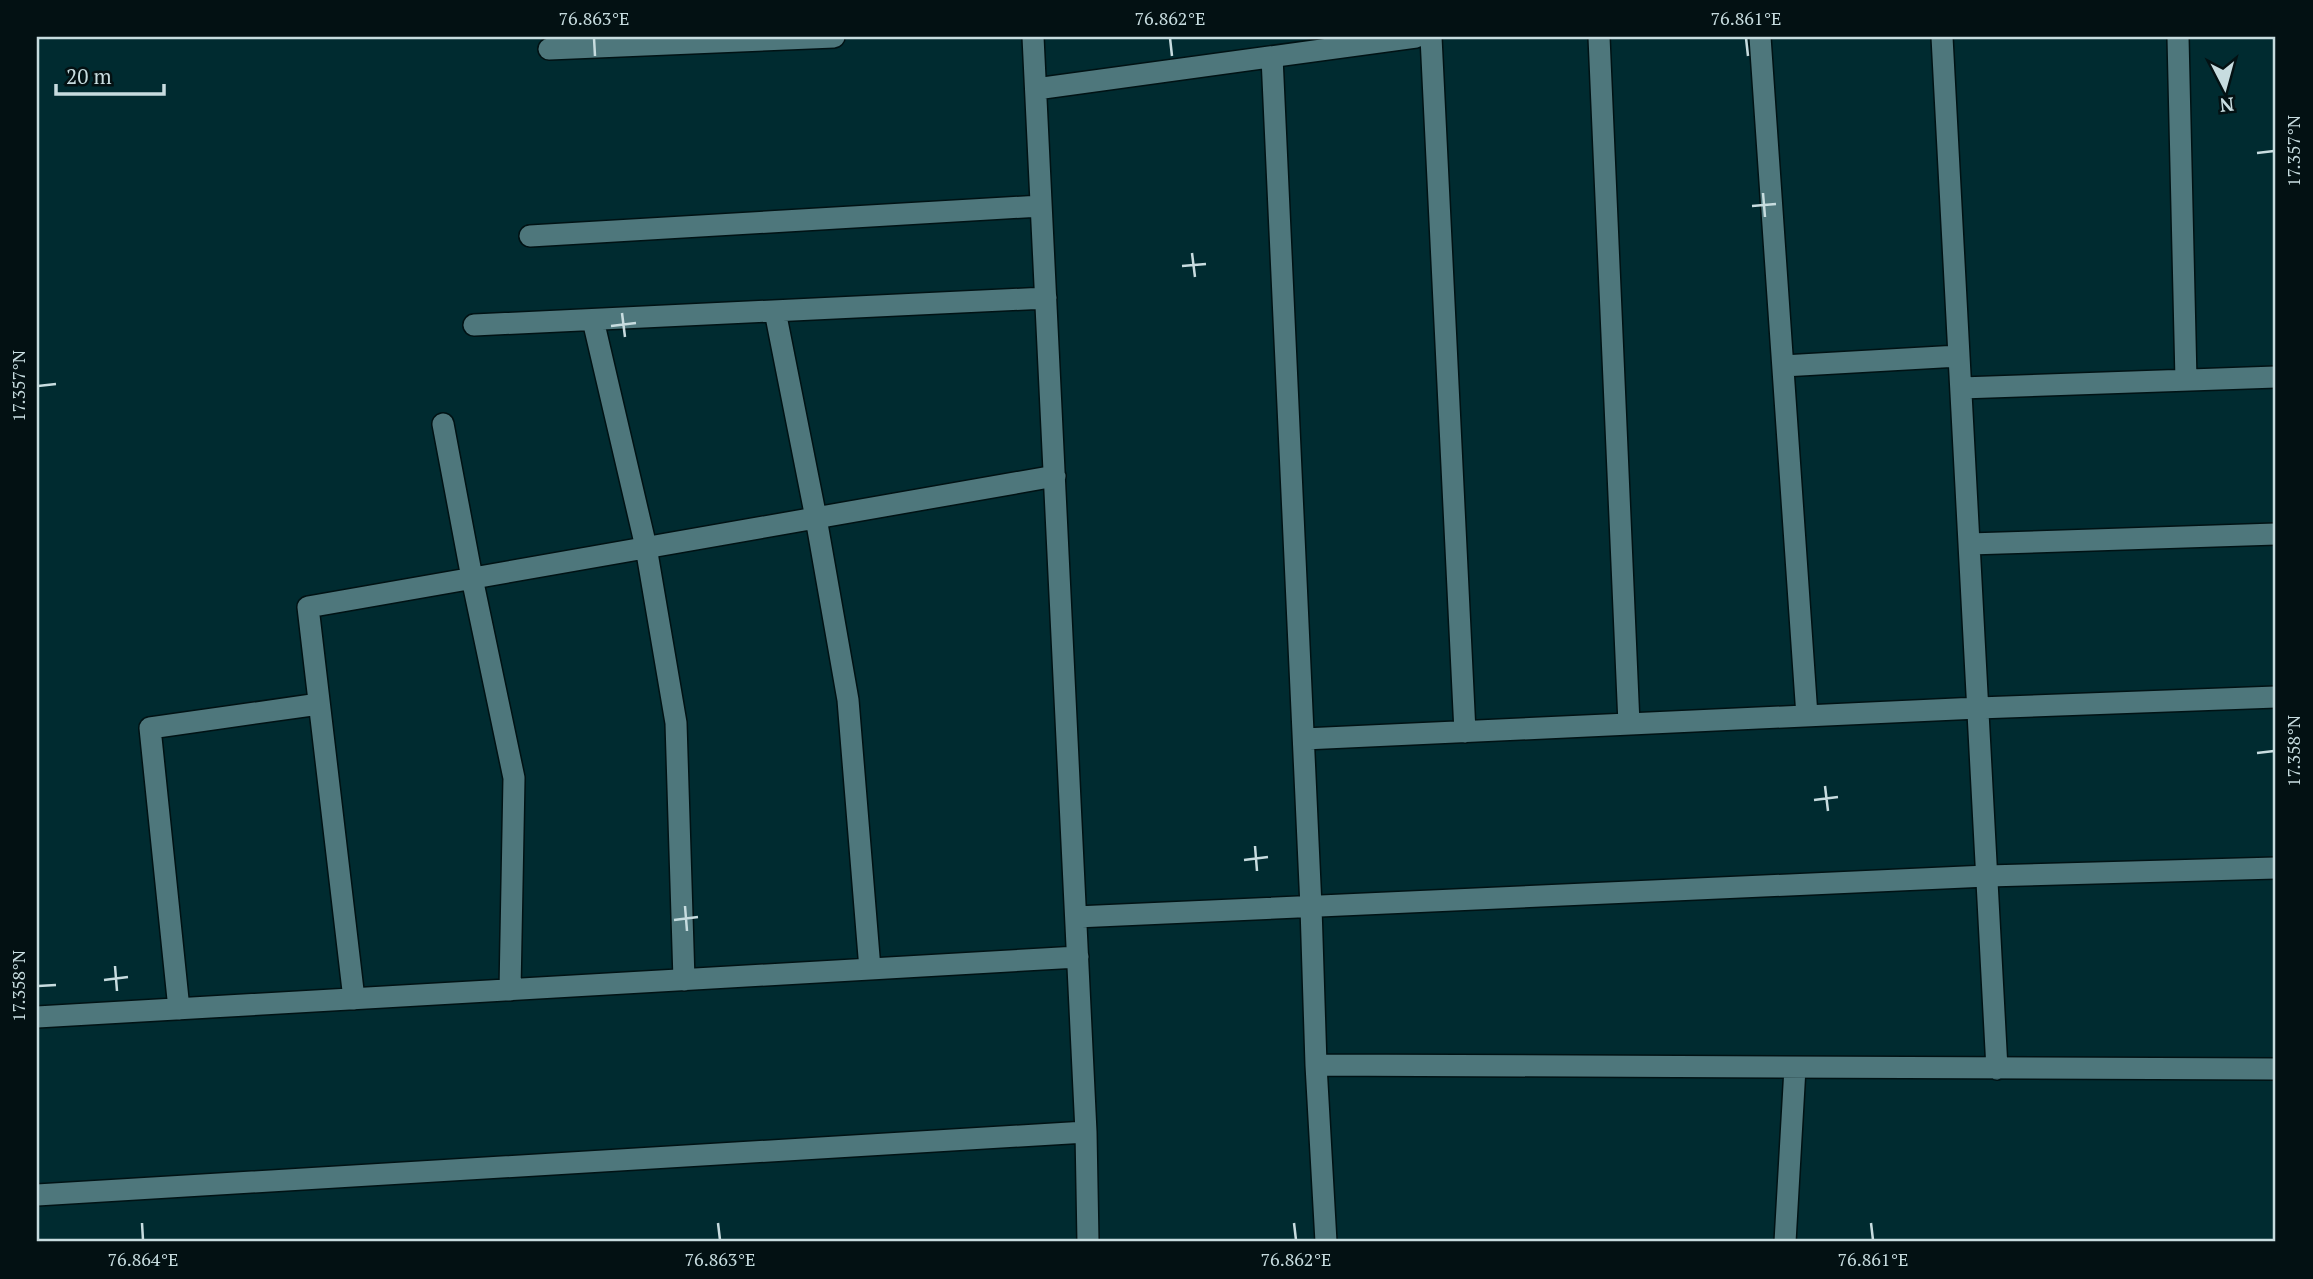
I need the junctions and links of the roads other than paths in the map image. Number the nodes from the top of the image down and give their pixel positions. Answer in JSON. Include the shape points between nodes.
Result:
{"nodes":[{"id":1,"x":834,"y":37,"type":"edge"},
{"id":2,"x":1033,"y":37,"type":"edge"},
{"id":3,"x":1416,"y":37,"type":"edge"},
{"id":4,"x":1431,"y":37,"type":"edge"},
{"id":5,"x":1600,"y":37,"type":"edge"},
{"id":6,"x":1760,"y":37,"type":"edge"},
{"id":7,"x":1942,"y":37,"type":"edge"},
{"id":8,"x":2178,"y":37,"type":"edge"},
{"id":9,"x":549,"y":49,"type":"dead end"},
{"id":10,"x":1272,"y":57,"type":"junction"},
{"id":11,"x":1036,"y":89,"type":"junction"},
{"id":12,"x":1041,"y":206,"type":"junction"},
{"id":13,"x":530,"y":236,"type":"dead end"},
{"id":14,"x":1046,"y":298,"type":"junction"},
{"id":15,"x":775,"y":311,"type":"junction"},
{"id":16,"x":593,"y":320,"type":"junction"},
{"id":17,"x":474,"y":325,"type":"dead end"},
{"id":18,"x":1959,"y":356,"type":"junction"},
{"id":19,"x":1783,"y":366,"type":"junction"},
{"id":20,"x":2276,"y":377,"type":"edge"},
{"id":21,"x":2186,"y":380,"type":"junction"},
{"id":22,"x":1961,"y":388,"type":"junction"},
{"id":23,"x":443,"y":424,"type":"dead end"},
{"id":24,"x":1055,"y":476,"type":"junction"},
{"id":25,"x":816,"y":518,"type":"junction"},
{"id":26,"x":2276,"y":534,"type":"edge"},
{"id":27,"x":1969,"y":544,"type":"junction"},
{"id":28,"x":646,"y":547,"type":"junction"},
{"id":29,"x":472,"y":578,"type":"junction"},
{"id":30,"x":2276,"y":697,"type":"edge"},
{"id":31,"x":319,"y":704,"type":"junction"},
{"id":32,"x":1978,"y":708,"type":"junction"},
{"id":33,"x":1807,"y":716,"type":"junction"},
{"id":34,"x":1629,"y":724,"type":"junction"},
{"id":35,"x":1465,"y":732,"type":"junction"},
{"id":36,"x":1304,"y":740,"type":"junction"},
{"id":37,"x":2276,"y":868,"type":"edge"},
{"id":38,"x":1987,"y":876,"type":"junction"},
{"id":39,"x":1311,"y":907,"type":"junction"},
{"id":40,"x":1076,"y":917,"type":"junction"},
{"id":41,"x":1078,"y":957,"type":"junction"},
{"id":42,"x":870,"y":969,"type":"junction"},
{"id":43,"x":684,"y":980,"type":"junction"},
{"id":44,"x":510,"y":990,"type":"junction"},
{"id":45,"x":354,"y":999,"type":"junction"},
{"id":46,"x":179,"y":1009,"type":"junction"},
{"id":47,"x":37,"y":1017,"type":"edge"},
{"id":48,"x":1316,"y":1065,"type":"junction"},
{"id":49,"x":1795,"y":1068,"type":"junction"},
{"id":50,"x":1997,"y":1069,"type":"junction"},
{"id":51,"x":2276,"y":1069,"type":"edge"},
{"id":52,"x":1086,"y":1132,"type":"junction"},
{"id":53,"x":37,"y":1195,"type":"edge"},
{"id":54,"x":1088,"y":1242,"type":"edge"},
{"id":55,"x":1326,"y":1242,"type":"edge"},
{"id":56,"x":1785,"y":1242,"type":"edge"}],
"edges":[{"from":1,"to":9,"type":"street"},
{"from":2,"to":11,"type":"street"},
{"from":3,"to":10,"type":"street"},
{"from":4,"to":35,"type":"street"},
{"from":5,"to":34,"type":"street"},
{"from":6,"to":19,"type":"street"},
{"from":7,"to":18,"type":"street"},
{"from":8,"to":21,"type":"street"},
{"from":10,"to":11,"type":"street"},
{"from":10,"to":36,"type":"street"},
{"from":11,"to":12,"type":"street"},
{"from":12,"to":13,"type":"street"},
{"from":12,"to":14,"type":"street"},
{"from":14,"to":15,"type":"street"},
{"from":14,"to":24,"type":"street"},
{"from":15,"to":16,"type":"street"},
{"from":15,"to":25,"type":"street"},
{"from":16,"to":17,"type":"street"},
{"from":16,"to":28,"type":"street"},
{"from":18,"to":19,"type":"street"},
{"from":18,"to":22,"type":"street"},
{"from":19,"to":33,"type":"street"},
{"from":20,"to":21,"type":"street"},
{"from":21,"to":22,"type":"street"},
{"from":22,"to":27,"type":"street"},
{"from":23,"to":29,"type":"street"},
{"from":24,"to":25,"type":"street"},
{"from":24,"to":40,"type":"street"},
{"from":25,"to":28,"type":"street"},
{"from":25,"to":42,"type":"street","via":[[848,700]]},
{"from":26,"to":27,"type":"street"},
{"from":27,"to":32,"type":"street"},
{"from":28,"to":29,"type":"street"},
{"from":28,"to":43,"type":"street","via":[[676,723]]},
{"from":29,"to":31,"type":"street","via":[[308,607]]},
{"from":29,"to":44,"type":"street","via":[[514,778]]},
{"from":30,"to":32,"type":"street"},
{"from":31,"to":45,"type":"street"},
{"from":31,"to":46,"type":"street","via":[[149,728]]},
{"from":32,"to":33,"type":"street"},
{"from":32,"to":38,"type":"street"},
{"from":33,"to":34,"type":"street"},
{"from":34,"to":35,"type":"street"},
{"from":35,"to":36,"type":"street"},
{"from":36,"to":39,"type":"street"},
{"from":37,"to":38,"type":"street"},
{"from":38,"to":39,"type":"street"},
{"from":38,"to":50,"type":"street"},
{"from":39,"to":40,"type":"street"},
{"from":39,"to":48,"type":"street"},
{"from":40,"to":41,"type":"street"},
{"from":41,"to":42,"type":"street"},
{"from":41,"to":52,"type":"street"},
{"from":42,"to":43,"type":"street"},
{"from":43,"to":44,"type":"street"},
{"from":44,"to":45,"type":"street"},
{"from":45,"to":46,"type":"street"},
{"from":46,"to":47,"type":"street"},
{"from":48,"to":49,"type":"street"},
{"from":48,"to":55,"type":"street"},
{"from":49,"to":50,"type":"street"},
{"from":49,"to":56,"type":"street"},
{"from":50,"to":51,"type":"street"},
{"from":52,"to":53,"type":"street"},
{"from":52,"to":54,"type":"street"}]}
